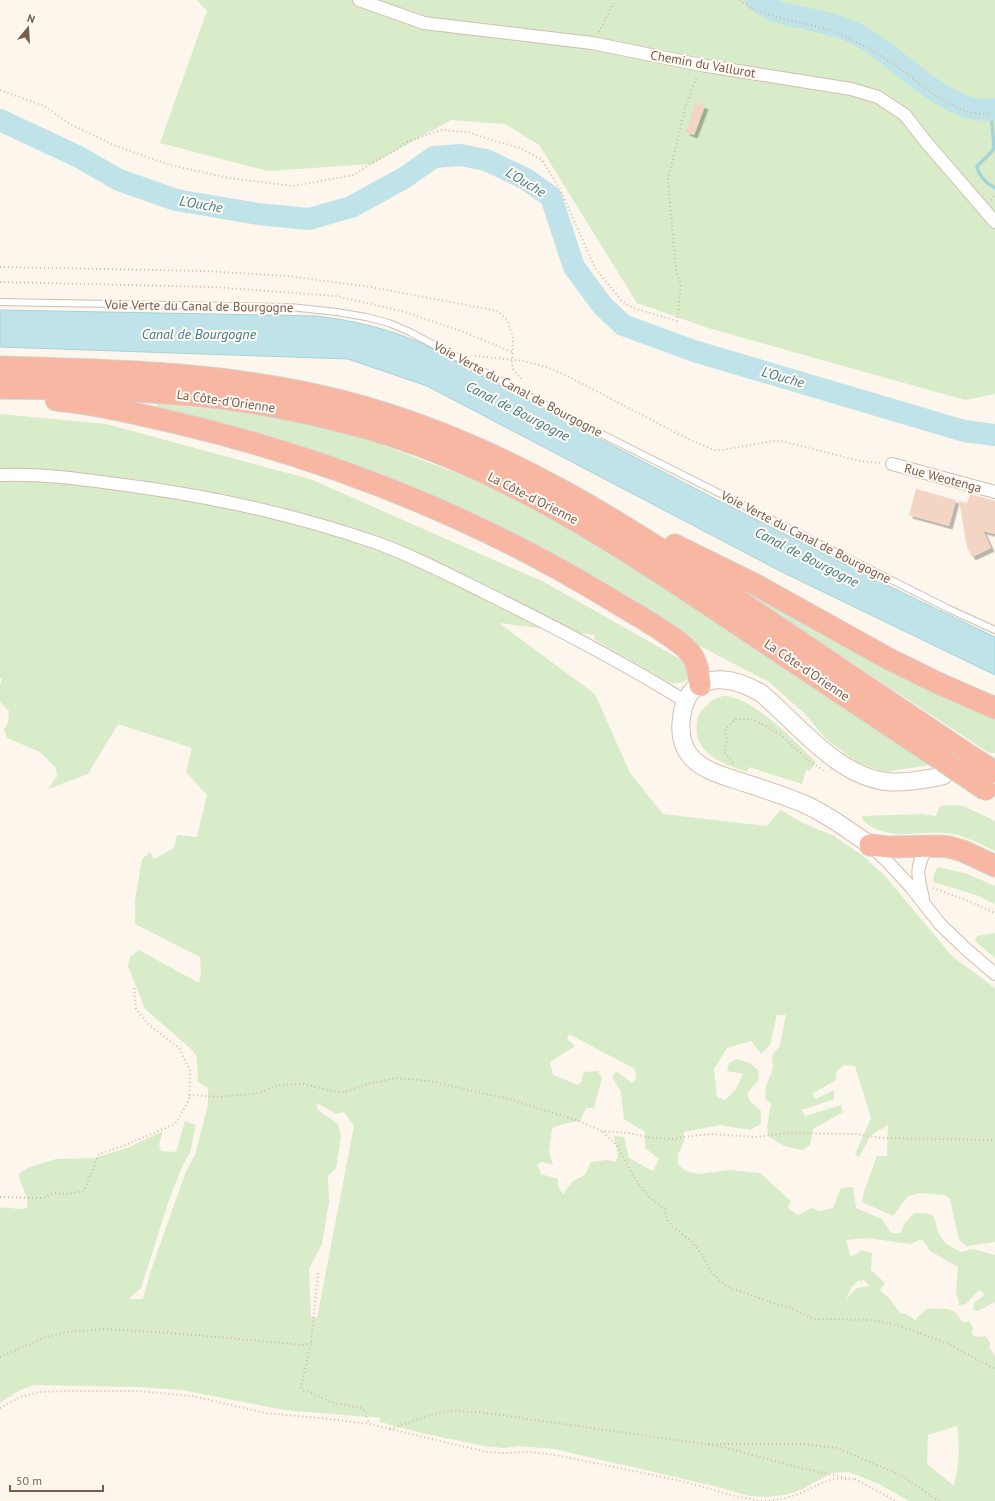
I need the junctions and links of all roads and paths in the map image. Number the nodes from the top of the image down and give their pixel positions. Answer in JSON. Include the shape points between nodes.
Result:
{"nodes":[{"id":1,"x":359,"y":0,"type":"edge"},
{"id":2,"x":615,"y":0,"type":"edge"},
{"id":3,"x":740,"y":0,"type":"edge"},
{"id":4,"x":592,"y":43,"type":"junction"},
{"id":5,"x":701,"y":65,"type":"junction"},
{"id":6,"x":0,"y":90,"type":"edge"},
{"id":7,"x":989,"y":114,"type":"dead end"},
{"id":8,"x":995,"y":222,"type":"edge"},
{"id":9,"x":0,"y":267,"type":"edge"},
{"id":10,"x":0,"y":302,"type":"edge"},
{"id":11,"x":453,"y":353,"type":"junction"},
{"id":12,"x":511,"y":360,"type":"junction"},
{"id":13,"x":0,"y":367,"type":"edge"},
{"id":14,"x":0,"y":388,"type":"edge"},
{"id":15,"x":0,"y":394,"type":"edge"},
{"id":16,"x":540,"y":402,"type":"junction"},
{"id":17,"x":892,"y":464,"type":"joint"},
{"id":18,"x":529,"y":472,"type":"junction"},
{"id":19,"x":0,"y":474,"type":"edge"},
{"id":20,"x":995,"y":492,"type":"edge"},
{"id":21,"x":995,"y":630,"type":"edge"},
{"id":22,"x":700,"y":685,"type":"junction"},
{"id":23,"x":684,"y":701,"type":"junction"},
{"id":24,"x":995,"y":708,"type":"edge"},
{"id":25,"x":738,"y":766,"type":"dead end"},
{"id":26,"x":943,"y":768,"type":"junction"},
{"id":27,"x":826,"y":772,"type":"dead end"},
{"id":28,"x":992,"y":786,"type":"edge"},
{"id":29,"x":870,"y":845,"type":"junction"},
{"id":30,"x":928,"y":846,"type":"junction"},
{"id":31,"x":995,"y":866,"type":"edge"},
{"id":32,"x":919,"y":883,"type":"junction"},
{"id":33,"x":924,"y":904,"type":"junction"},
{"id":34,"x":995,"y":913,"type":"edge"},
{"id":35,"x":995,"y":974,"type":"edge"},
{"id":36,"x":134,"y":986,"type":"dead end"},
{"id":37,"x":189,"y":1095,"type":"junction"},
{"id":38,"x":602,"y":1131,"type":"junction"},
{"id":39,"x":995,"y":1140,"type":"edge"},
{"id":40,"x":0,"y":1197,"type":"edge"},
{"id":41,"x":318,"y":1273,"type":"dead end"},
{"id":42,"x":310,"y":1344,"type":"junction"},
{"id":43,"x":0,"y":1357,"type":"edge"},
{"id":44,"x":995,"y":1369,"type":"edge"},
{"id":45,"x":0,"y":1408,"type":"edge"},
{"id":46,"x":369,"y":1424,"type":"junction"},
{"id":47,"x":390,"y":1429,"type":"junction"},
{"id":48,"x":704,"y":1444,"type":"junction"},
{"id":49,"x":855,"y":1480,"type":"junction"},
{"id":50,"x":761,"y":1501,"type":"edge"},
{"id":51,"x":896,"y":1501,"type":"edge"},
{"id":52,"x":939,"y":1501,"type":"edge"}],
"edges":[{"from":1,"to":4,"type":"street","name":"Chemin du Vallurot","via":[[424,23]]},
{"from":2,"to":4,"type":"path"},
{"from":3,"to":7,"type":"path","via":[[763,13],[830,30],[863,45],[955,107]]},
{"from":4,"to":5,"type":"street","name":"Chemin du Vallurot"},
{"from":5,"to":6,"type":"path","via":[[685,109],[668,180],[676,270],[681,285],[677,321],[633,308],[622,301],[595,268],[560,189],[542,160],[520,148],[468,132],[440,130],[406,142],[391,154],[354,175],[293,186],[229,178],[170,165],[116,146],[70,124],[44,106]]},
{"from":5,"to":8,"type":"street","name":"Chemin du Vallurot","via":[[851,89],[878,97],[905,115]]},
{"from":9,"to":12,"type":"path","via":[[220,272],[287,276],[371,287],[498,311],[507,320],[513,337]]},
{"from":10,"to":11,"type":"lane","name":"Voie Verte du Canal de Bourgogne","via":[[290,307],[337,312],[389,323]]},
{"from":11,"to":12,"type":"path"},
{"from":11,"to":16,"type":"lane","name":"Voie Verte du Canal de Bourgogne"},
{"from":12,"to":16,"type":"path","via":[[513,369]]},
{"from":12,"to":17,"type":"path","via":[[547,367],[570,377],[714,450],[773,441],[860,461]]},
{"from":13,"to":18,"type":"highway","name":"La Côte-d'Orienne","via":[[172,373],[275,387],[342,401],[437,431]]},
{"from":14,"to":26,"type":"highway","name":"La Côte-d'Orienne","via":[[171,394],[267,405],[363,427],[455,460],[513,486],[585,525],[647,564]]},
{"from":15,"to":22,"type":"highway","via":[[61,400],[143,415],[200,429],[293,456],[408,498],[493,535],[544,561],[591,587],[673,639],[693,656]]},
{"from":16,"to":21,"type":"lane","name":"Voie Verte du Canal de Bourgogne"},
{"from":17,"to":20,"type":"street","name":"Rue Weotenga"},
{"from":18,"to":24,"type":"highway","via":[[756,585],[890,659]]},
{"from":18,"to":28,"type":"highway","name":"La Côte-d'Orienne","bridge":true,"via":[[676,558],[970,756]]},
{"from":19,"to":23,"type":"street","via":[[71,478],[171,492],[282,514],[335,529],[407,555],[478,589],[605,654]]},
{"from":22,"to":23,"type":"main road"},
{"from":22,"to":26,"type":"main road","via":[[708,681],[726,679],[751,687],[774,704],[830,757],[868,777],[905,782]]},
{"from":23,"to":29,"type":"main road","via":[[681,737],[688,753],[699,764],[716,773],[804,804],[838,822]]},
{"from":25,"to":27,"type":"path","via":[[732,763],[724,752],[727,740],[725,730],[735,719],[752,719],[782,736],[806,759]]},
{"from":26,"to":28,"type":"highway","name":"La Côte-d'Orienne","bridge":true},
{"from":29,"to":30,"type":"highway"},
{"from":29,"to":33,"type":"street","via":[[896,870]]},
{"from":30,"to":31,"type":"highway","via":[[956,848]]},
{"from":30,"to":32,"type":"street","via":[[919,863]]},
{"from":32,"to":33,"type":"street"},
{"from":32,"to":34,"type":"path"},
{"from":33,"to":35,"type":"street","via":[[960,944]]},
{"from":36,"to":37,"type":"path","via":[[136,1009],[149,1025],[178,1048],[187,1064],[190,1070]]},
{"from":37,"to":38,"type":"path","via":[[219,1097],[259,1092],[279,1085],[304,1084],[344,1092],[396,1078],[429,1081],[509,1099]]},
{"from":37,"to":40,"type":"path","via":[[189,1100],[175,1124],[100,1154],[84,1191],[54,1193],[43,1198]]},
{"from":38,"to":39,"type":"path","via":[[671,1139],[700,1134],[755,1136],[788,1133]]},
{"from":38,"to":44,"type":"path","via":[[617,1145],[650,1198],[665,1209],[667,1220],[691,1241],[711,1272],[726,1286],[791,1308],[813,1319],[873,1320],[900,1326],[949,1344]]},
{"from":41,"to":42,"type":"path"},
{"from":42,"to":43,"type":"path","via":[[104,1329],[46,1337]]},
{"from":42,"to":46,"type":"path","via":[[302,1390],[330,1402],[361,1408],[366,1412]]},
{"from":45,"to":46,"type":"path","via":[[20,1397],[40,1392],[137,1391],[193,1396],[265,1413]]},
{"from":46,"to":47,"type":"path"},
{"from":47,"to":48,"type":"path","via":[[433,1414],[453,1411],[479,1412]]},
{"from":47,"to":50,"type":"path","via":[[487,1452],[556,1455],[682,1481]]},
{"from":48,"to":49,"type":"path"},
{"from":48,"to":52,"type":"path","via":[[806,1444],[837,1448],[902,1476]]},
{"from":49,"to":50,"type":"path","via":[[838,1477],[781,1500]]},
{"from":49,"to":51,"type":"path"}]}
